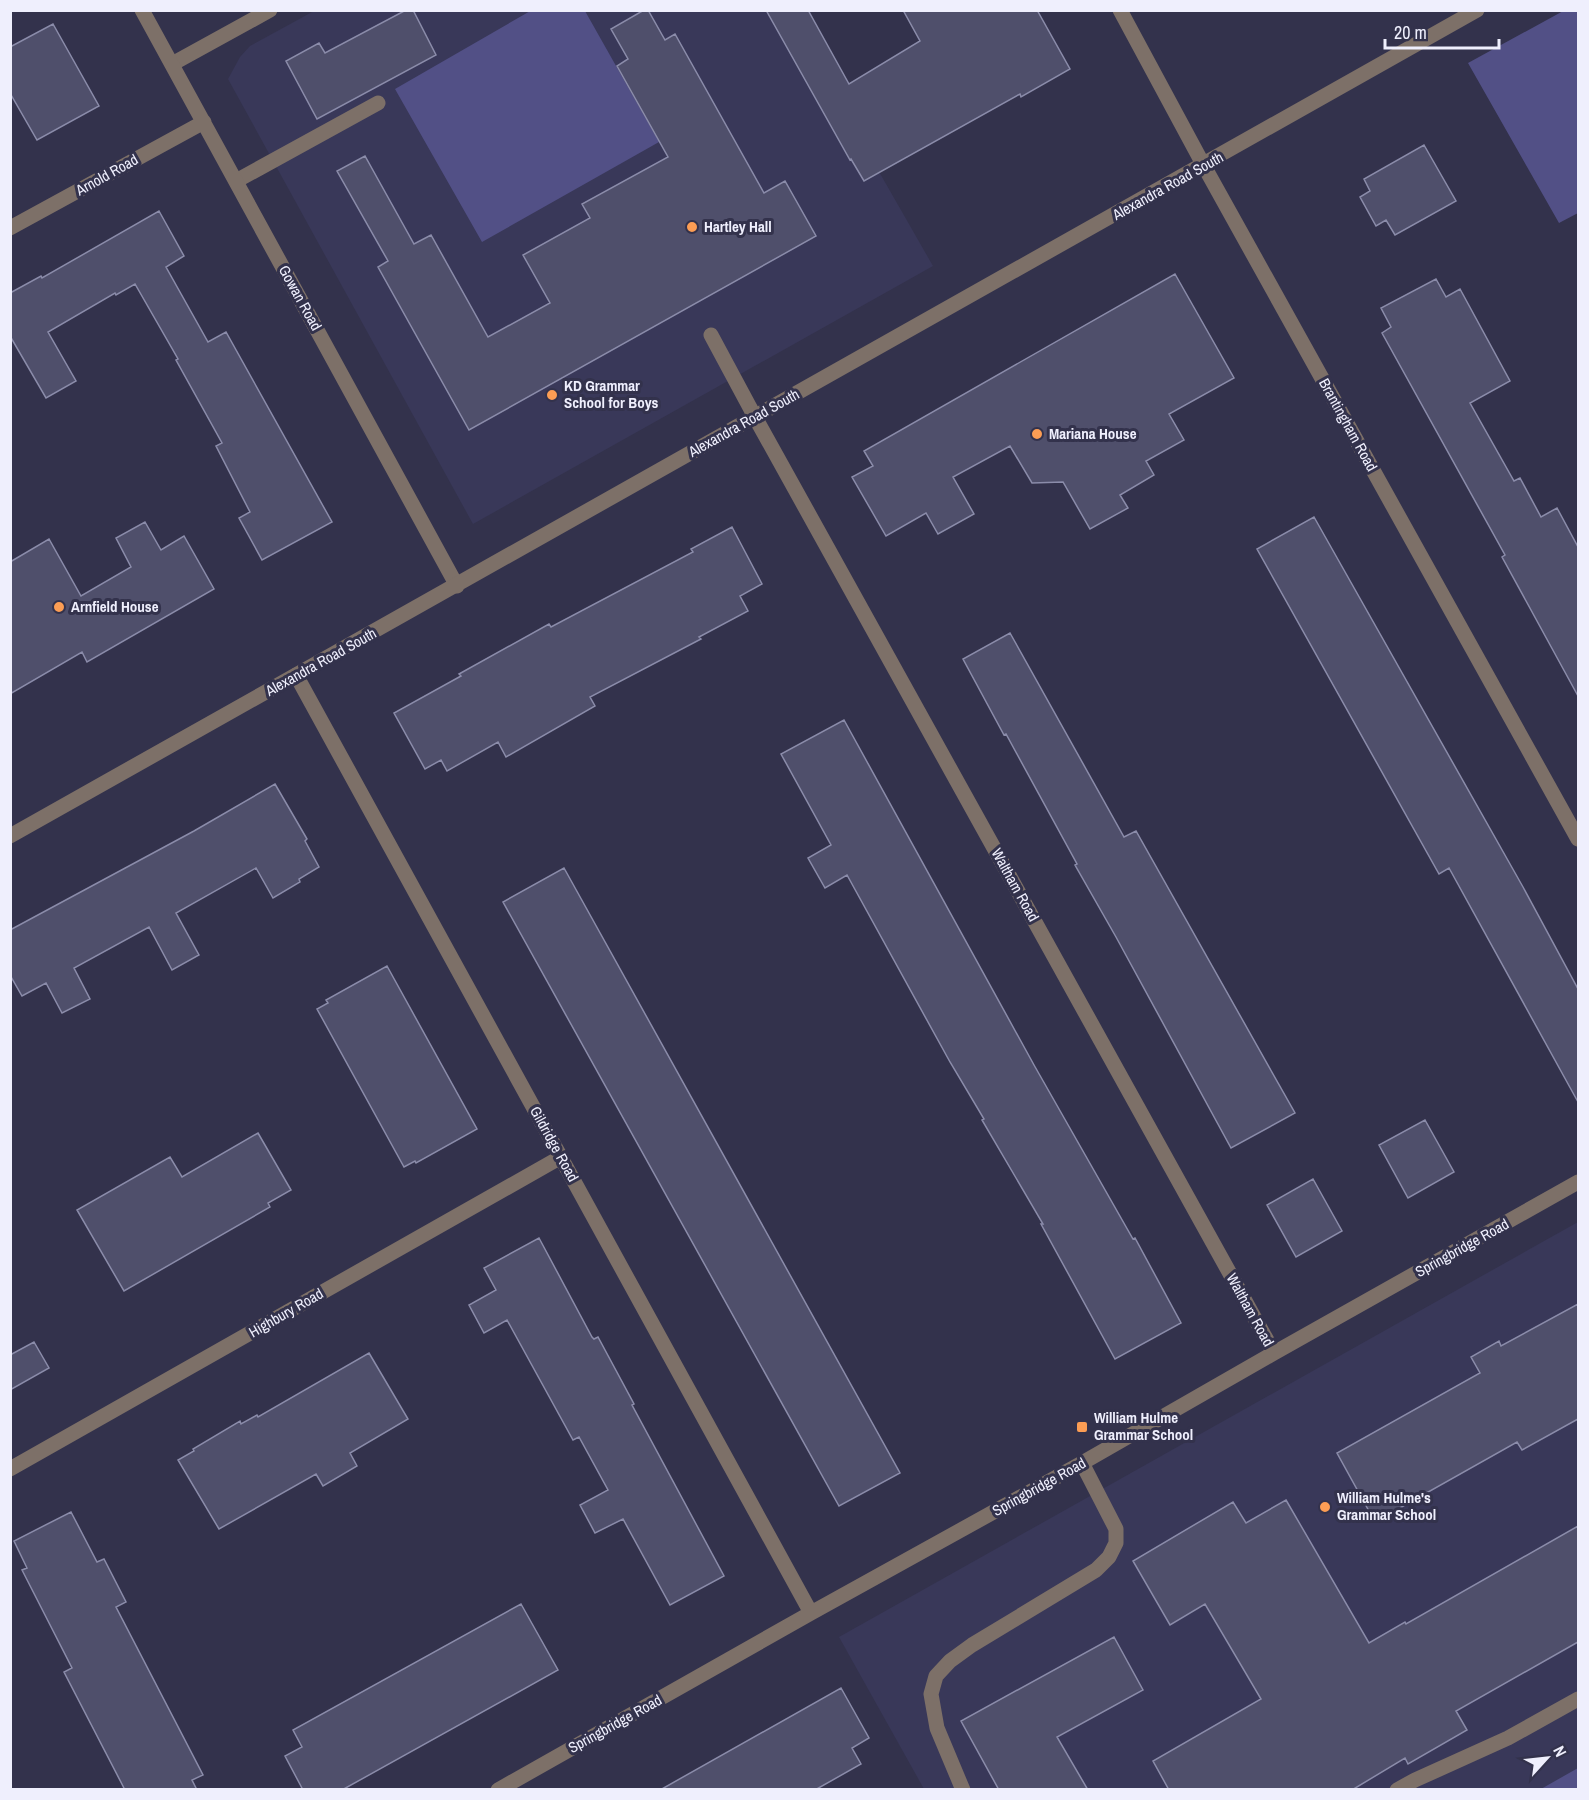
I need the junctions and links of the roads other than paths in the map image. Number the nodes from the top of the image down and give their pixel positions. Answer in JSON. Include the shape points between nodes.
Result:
{"nodes":[{"id":1,"x":142,"y":10,"type":"edge"},
{"id":2,"x":270,"y":10,"type":"edge"},
{"id":3,"x":1120,"y":10,"type":"edge"},
{"id":4,"x":1478,"y":10,"type":"edge"},
{"id":5,"x":172,"y":64,"type":"junction"},
{"id":6,"x":378,"y":103,"type":"dead end"},
{"id":7,"x":204,"y":122,"type":"junction"},
{"id":8,"x":1204,"y":166,"type":"junction"},
{"id":9,"x":236,"y":181,"type":"junction"},
{"id":10,"x":10,"y":228,"type":"edge"},
{"id":11,"x":711,"y":335,"type":"dead end"},
{"id":12,"x":755,"y":417,"type":"junction"},
{"id":13,"x":457,"y":586,"type":"junction"},
{"id":14,"x":296,"y":675,"type":"junction"},
{"id":15,"x":10,"y":836,"type":"edge"},
{"id":16,"x":1578,"y":839,"type":"edge"},
{"id":17,"x":561,"y":1157,"type":"junction"},
{"id":18,"x":1578,"y":1182,"type":"edge"},
{"id":19,"x":1274,"y":1353,"type":"junction"},
{"id":20,"x":1082,"y":1463,"type":"junction"},
{"id":21,"x":10,"y":1468,"type":"edge"},
{"id":22,"x":811,"y":1613,"type":"junction"},
{"id":23,"x":1578,"y":1699,"type":"edge"},
{"id":24,"x":498,"y":1790,"type":"edge"},
{"id":25,"x":963,"y":1790,"type":"edge"},
{"id":26,"x":1397,"y":1790,"type":"edge"}],
"edges":[{"from":1,"to":5,"type":"street","name":"Gowan Road"},
{"from":2,"to":5,"type":"street"},
{"from":3,"to":8,"type":"street","name":"Brantingham Road"},
{"from":4,"to":8,"type":"street","name":"Alexandra Road South"},
{"from":5,"to":7,"type":"street","name":"Gowan Road"},
{"from":6,"to":9,"type":"street"},
{"from":7,"to":9,"type":"street","name":"Gowan Road"},
{"from":7,"to":10,"type":"street","name":"Arnold Road"},
{"from":8,"to":12,"type":"street","name":"Alexandra Road South"},
{"from":8,"to":16,"type":"street","name":"Brantingham Road"},
{"from":9,"to":13,"type":"street","name":"Gowan Road"},
{"from":11,"to":12,"type":"street","name":"Waltham Road"},
{"from":12,"to":13,"type":"street","name":"Alexandra Road South"},
{"from":12,"to":19,"type":"street","name":"Waltham Road"},
{"from":13,"to":14,"type":"street","name":"Alexandra Road South"},
{"from":14,"to":15,"type":"street","name":"Alexandra Road South"},
{"from":14,"to":17,"type":"street","name":"Gildridge Road"},
{"from":17,"to":21,"type":"street","name":"Highbury Road"},
{"from":17,"to":22,"type":"street","name":"Gildridge Road"},
{"from":18,"to":19,"type":"street","name":"Springbridge Road"},
{"from":19,"to":20,"type":"street","name":"Springbridge Road"},
{"from":20,"to":22,"type":"street","name":"Springbridge Road"},
{"from":20,"to":25,"type":"street","via":[[1116,1529],[1116,1543],[1109,1557],[1096,1570],[972,1645],[936,1676],[931,1694],[937,1728]]},
{"from":22,"to":24,"type":"street","name":"Springbridge Road"},
{"from":23,"to":26,"type":"street","via":[[1508,1738]]}]}
